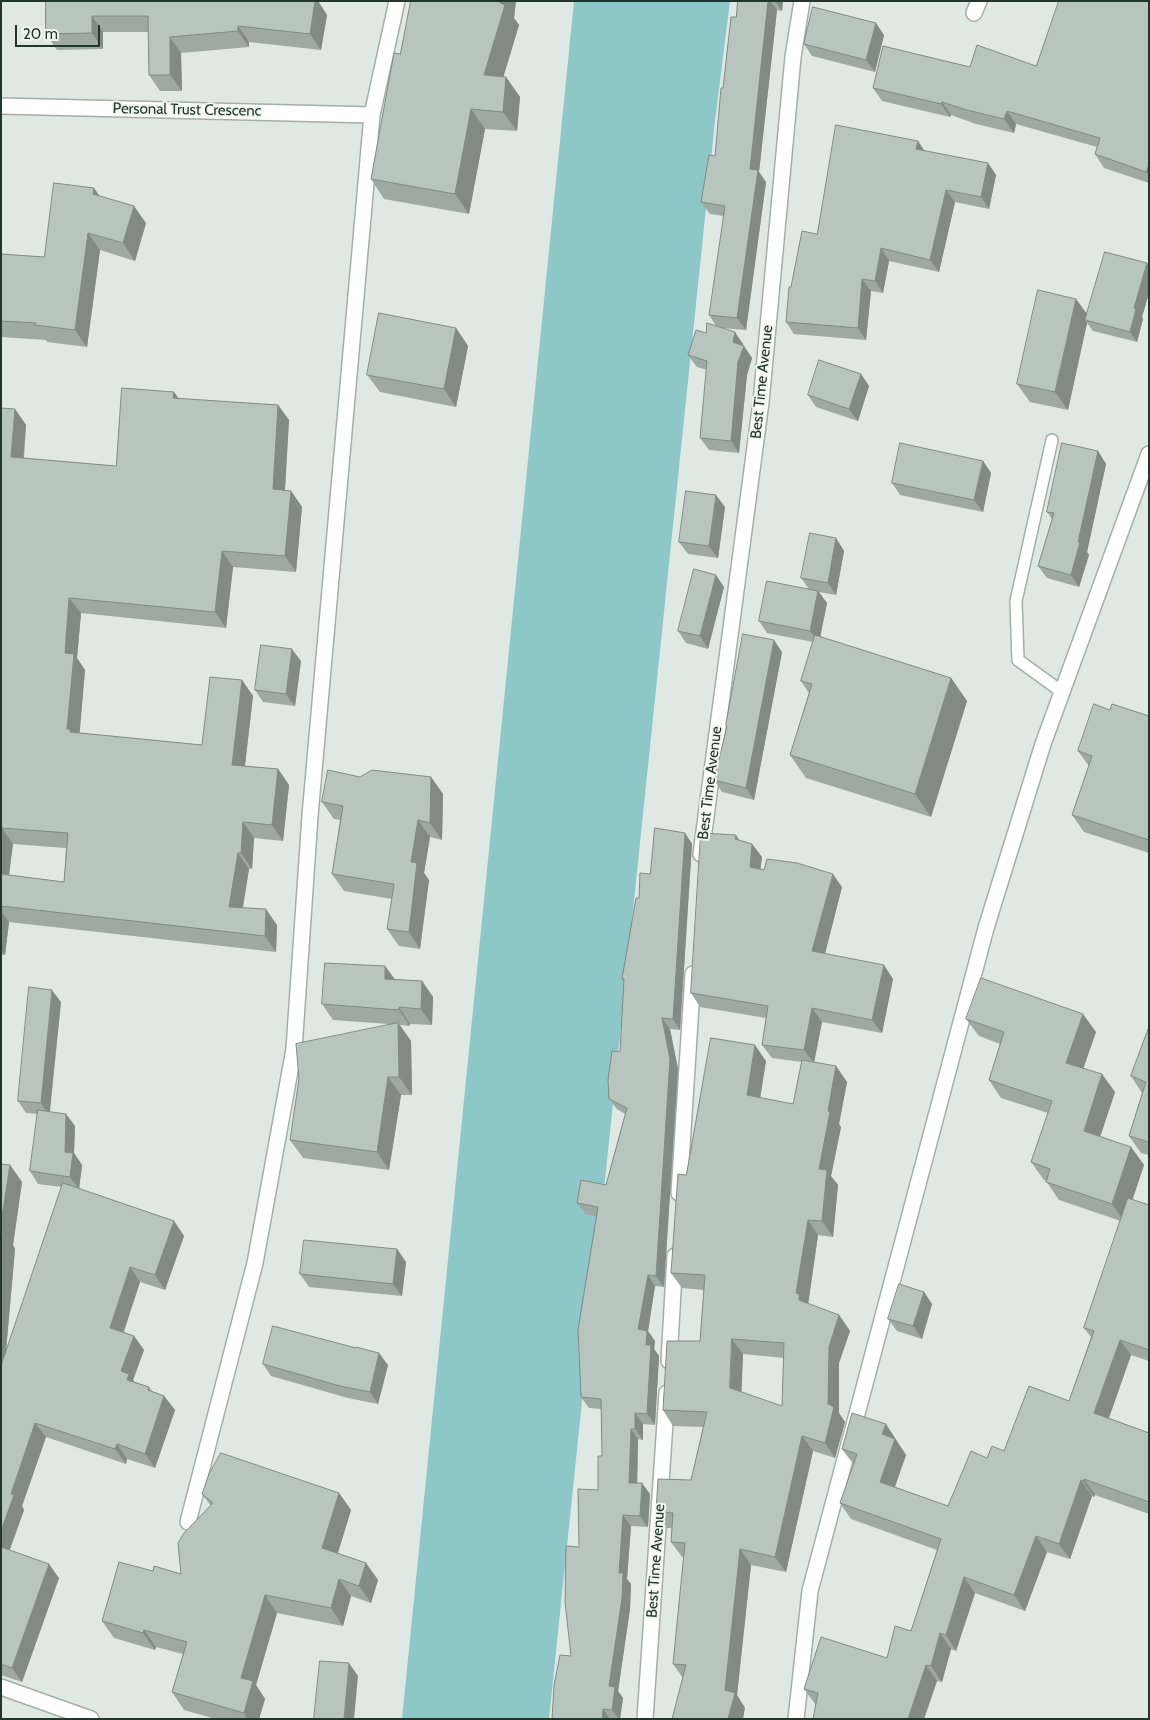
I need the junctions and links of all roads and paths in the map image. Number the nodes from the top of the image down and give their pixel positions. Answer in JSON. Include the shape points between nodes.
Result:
{"nodes":[{"id":1,"x":397,"y":1,"type":"edge"},
{"id":2,"x":802,"y":1,"type":"edge"},
{"id":3,"x":1,"y":106,"type":"edge"},
{"id":4,"x":372,"y":115,"type":"junction"},
{"id":5,"x":1052,"y":440,"type":"dead end"},
{"id":6,"x":1149,"y":454,"type":"edge"},
{"id":7,"x":1062,"y":692,"type":"junction"},
{"id":8,"x":700,"y":868,"type":"edge"},
{"id":9,"x":694,"y":957,"type":"edge"},
{"id":10,"x":678,"y":1206,"type":"edge"},
{"id":11,"x":676,"y":1246,"type":"edge"},
{"id":12,"x":188,"y":1522,"type":"dead end"},
{"id":13,"x":1,"y":1688,"type":"edge"},
{"id":14,"x":91,"y":1719,"type":"edge"},
{"id":15,"x":645,"y":1719,"type":"edge"},
{"id":16,"x":796,"y":1719,"type":"edge"}],
"edges":[{"from":1,"to":4,"type":"street"},
{"from":2,"to":8,"type":"street","name":"Best Time Avenue","via":[[793,57],[761,402]]},
{"from":3,"to":4,"type":"street","name":"Personal Trust Crescenc"},
{"from":4,"to":12,"type":"street","via":[[310,816],[294,1049],[255,1263]]},
{"from":5,"to":7,"type":"lane","via":[[1016,601],[1018,660]]},
{"from":6,"to":7,"type":"street"},
{"from":7,"to":16,"type":"street","via":[[986,928],[810,1591]]},
{"from":9,"to":10,"type":"street"},
{"from":11,"to":15,"type":"street","name":"Best Time Avenue"},
{"from":13,"to":14,"type":"street"}]}
